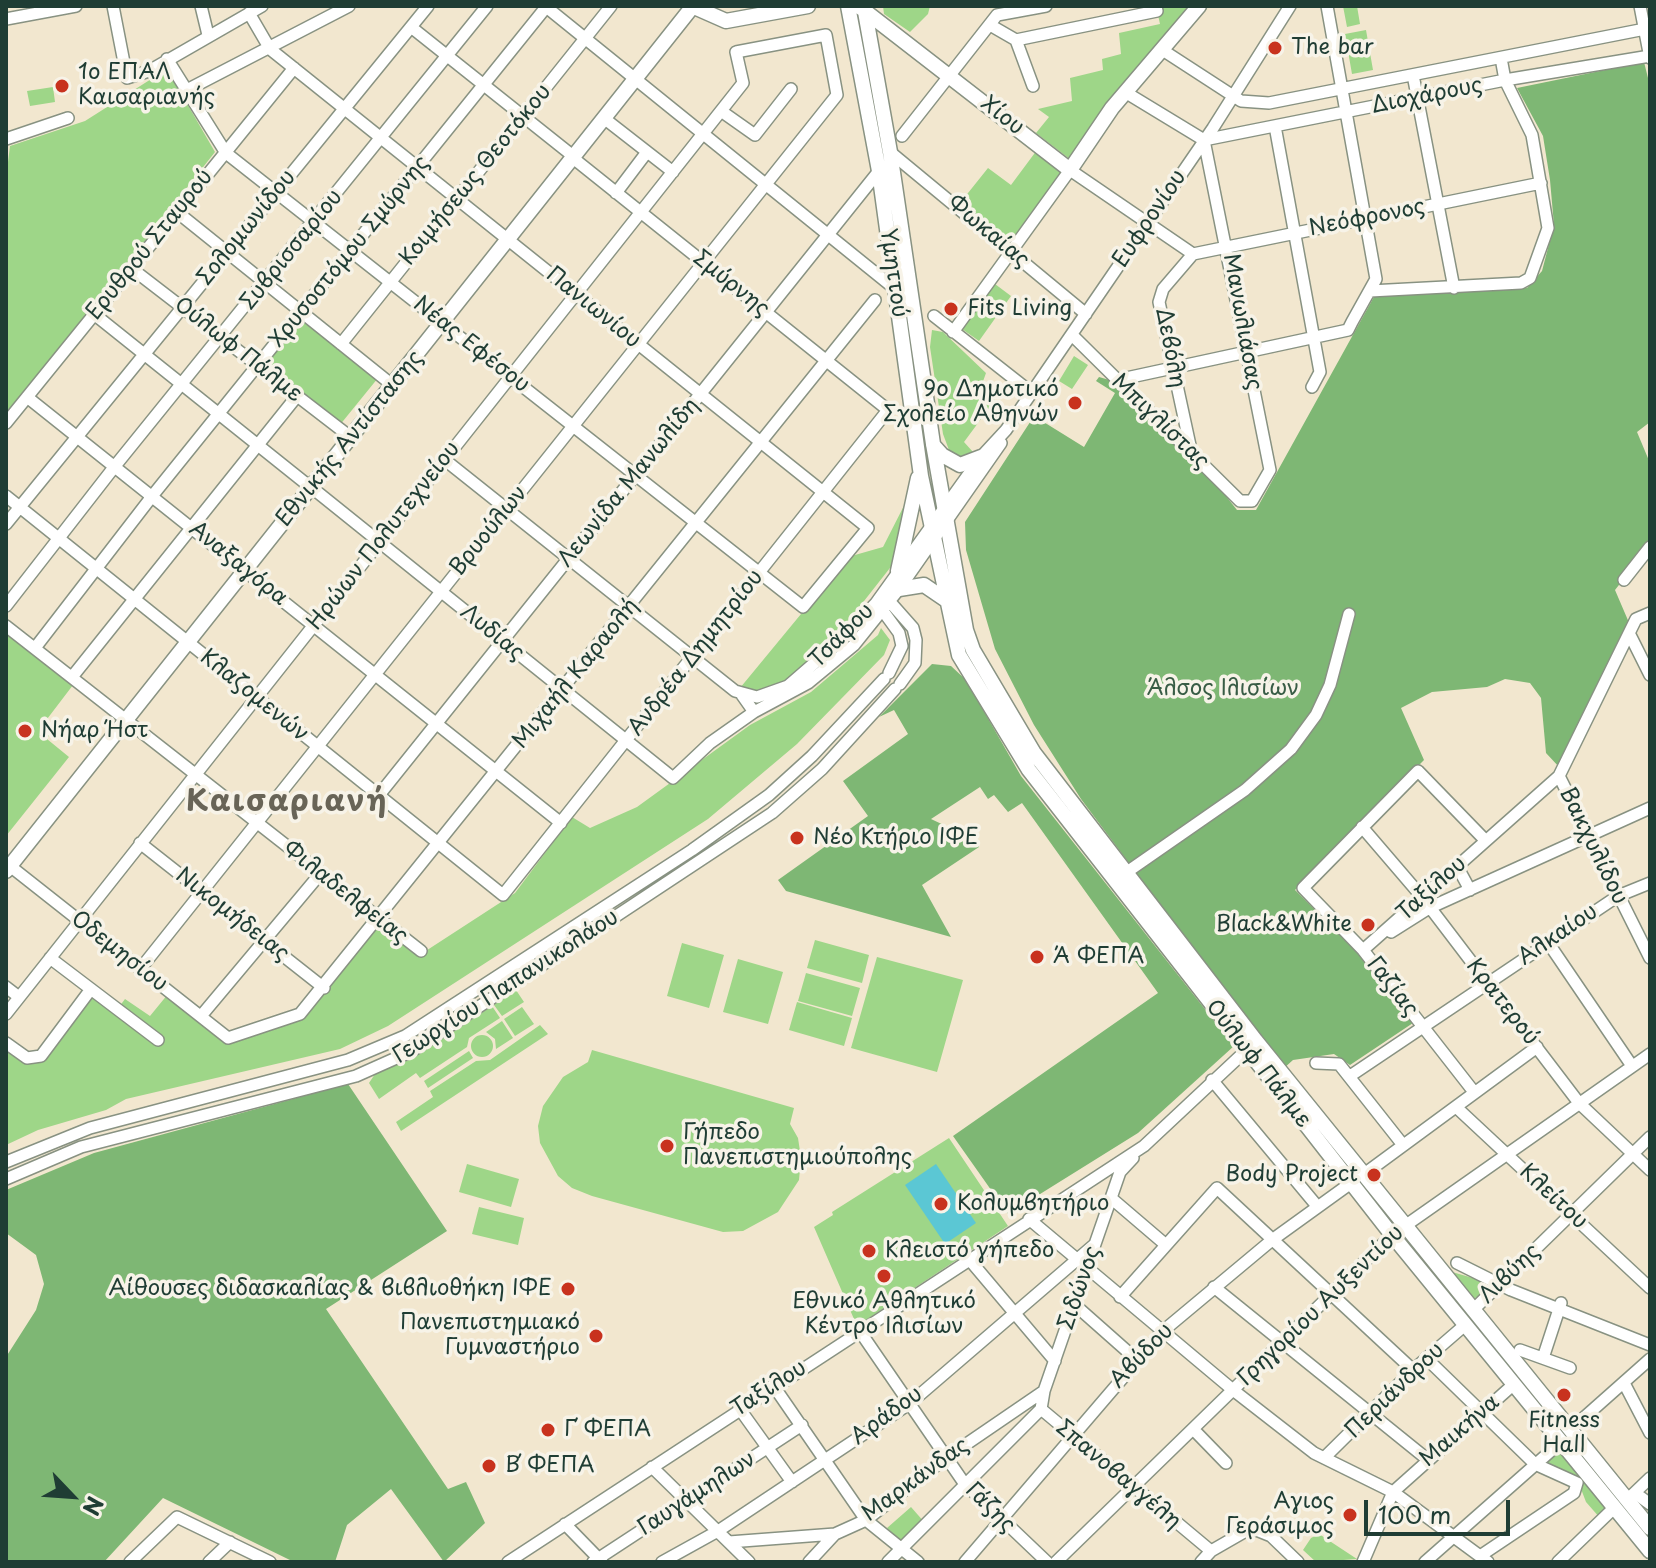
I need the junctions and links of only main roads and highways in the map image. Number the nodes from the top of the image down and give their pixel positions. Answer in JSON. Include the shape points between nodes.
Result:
{"nodes":[{"id":1,"x":681,"y":6,"type":"edge"},
{"id":2,"x":693,"y":6,"type":"edge"},
{"id":3,"x":808,"y":6,"type":"edge"},
{"id":4,"x":848,"y":6,"type":"edge"},
{"id":5,"x":1199,"y":6,"type":"edge"},
{"id":6,"x":862,"y":8,"type":"edge"},
{"id":7,"x":633,"y":76,"type":"junction"},
{"id":8,"x":570,"y":155,"type":"junction"},
{"id":9,"x":439,"y":320,"type":"junction"},
{"id":10,"x":933,"y":444,"type":"junction"},
{"id":11,"x":981,"y":457,"type":"road end"},
{"id":12,"x":920,"y":466,"type":"junction"},
{"id":13,"x":307,"y":485,"type":"junction"},
{"id":14,"x":947,"y":523,"type":"joint"},
{"id":15,"x":934,"y":540,"type":"joint"},
{"id":16,"x":898,"y":571,"type":"road end"},
{"id":17,"x":891,"y":600,"type":"road end"},
{"id":18,"x":946,"y":600,"type":"junction"},
{"id":19,"x":7,"y":865,"type":"edge"},
{"id":20,"x":1252,"y":1045,"type":"junction"},
{"id":21,"x":1398,"y":1230,"type":"junction"},
{"id":22,"x":1566,"y":1436,"type":"junction"},
{"id":23,"x":1626,"y":1500,"type":"junction"},
{"id":24,"x":1650,"y":1528,"type":"edge"},
{"id":25,"x":1650,"y":1551,"type":"edge"}],
"edges":[{"from":1,"to":7,"type":"main road","name":"Εθνικής Αντίστασης"},
{"from":2,"to":3,"type":"main road","via":[[726,21]]},
{"from":2,"to":7,"type":"main road","name":"Εθνικής Αντίστασης"},
{"from":4,"to":12,"type":"main road","name":"Υμηττού","via":[[879,171]]},
{"from":5,"to":6,"type":"main road","name":"Χίου","via":[[1125,92],[1070,170]]},
{"from":6,"to":10,"type":"main road","name":"Υμηττού","via":[[890,152]]},
{"from":7,"to":8,"type":"main road","name":"Εθνικής Αντίστασης"},
{"from":7,"to":8,"type":"main road","name":"Εθνικής Αντίστασης","via":[[605,119]]},
{"from":8,"to":9,"type":"main road","name":"Εθνικής Αντίστασης"},
{"from":9,"to":13,"type":"main road","name":"Εθνικής Αντίστασης"},
{"from":9,"to":13,"type":"main road","name":"Εθνικής Αντίστασης","via":[[344,432]]},
{"from":10,"to":11,"type":"main road","via":[[960,465]]},
{"from":10,"to":14,"type":"main road","name":"Υμηττού"},
{"from":12,"to":15,"type":"main road","name":"Υμηττού"},
{"from":12,"to":16,"type":"main road"},
{"from":13,"to":19,"type":"main road","name":"Εθνικής Αντίστασης"},
{"from":14,"to":20,"type":"main road","name":"Ούλωφ Πάλμε","via":[[973,650],[1023,737]]},
{"from":15,"to":18,"type":"main road","name":"Ούλωφ Πάλμε"},
{"from":17,"to":18,"type":"main road","via":[[924,585]]},
{"from":18,"to":20,"type":"main road","name":"Ούλωφ Πάλμε","via":[[959,655],[1012,745]]},
{"from":20,"to":21,"type":"main road","name":"Ούλωφ Πάλμε"},
{"from":21,"to":22,"type":"main road","name":"Ούλωφ Πάλμε","via":[[1473,1310]]},
{"from":21,"to":22,"type":"main road","name":"Ούλωφ Πάλμε","via":[[1465,1325]]},
{"from":22,"to":23,"type":"main road","name":"Ούλωφ Πάλμε"},
{"from":23,"to":24,"type":"main road","name":"Ούλωφ Πάλμε"},
{"from":23,"to":25,"type":"main road","name":"Ούλωφ Πάλμε"}]}
